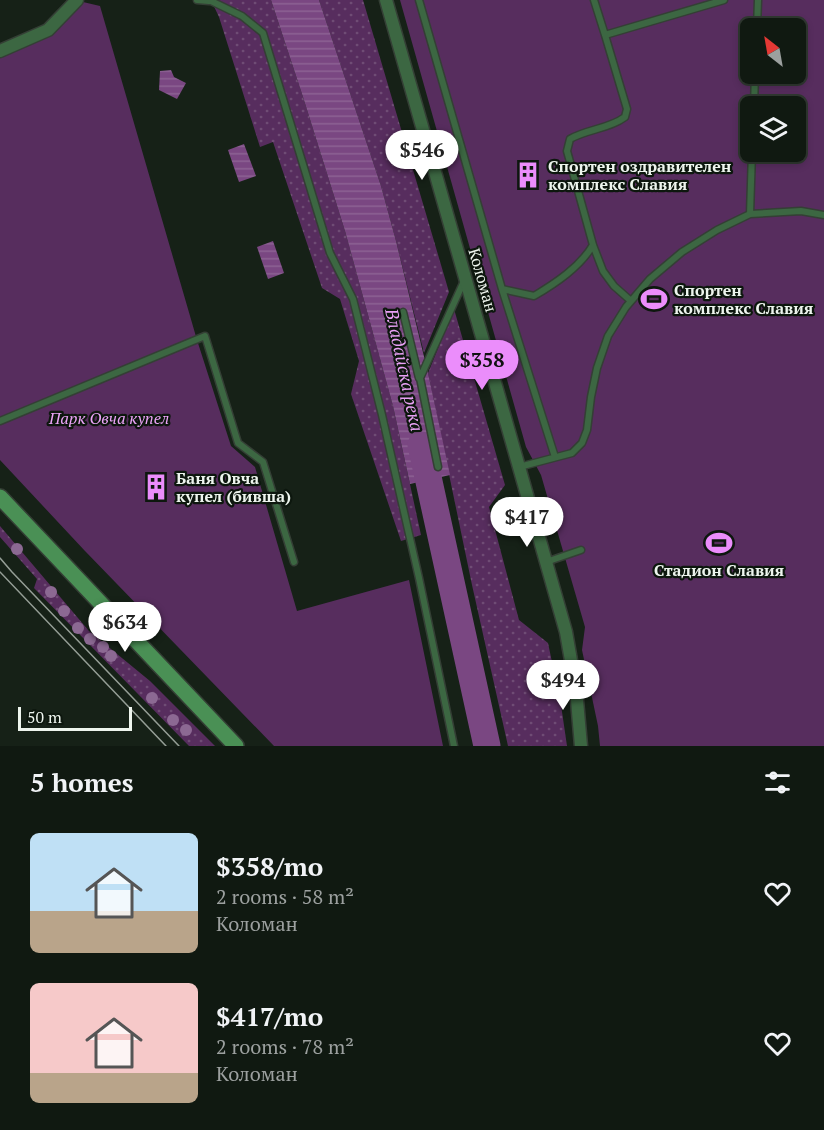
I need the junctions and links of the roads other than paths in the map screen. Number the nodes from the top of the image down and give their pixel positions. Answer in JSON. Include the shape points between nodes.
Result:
{"nodes":[{"id":1,"x":77,"y":0,"type":"edge"},
{"id":2,"x":197,"y":0,"type":"edge"},
{"id":3,"x":386,"y":0,"type":"edge"},
{"id":4,"x":419,"y":0,"type":"edge"},
{"id":5,"x":594,"y":0,"type":"edge"},
{"id":6,"x":724,"y":0,"type":"edge"},
{"id":7,"x":758,"y":0,"type":"edge"},
{"id":8,"x":209,"y":1,"type":"edge"},
{"id":9,"x":757,"y":18,"type":"edge"},
{"id":10,"x":604,"y":35,"type":"junction"},
{"id":11,"x":0,"y":51,"type":"edge"},
{"id":12,"x":752,"y":162,"type":"edge"},
{"id":13,"x":750,"y":214,"type":"junction"},
{"id":14,"x":824,"y":215,"type":"edge"},
{"id":15,"x":593,"y":244,"type":"junction"},
{"id":16,"x":465,"y":278,"type":"junction"},
{"id":17,"x":502,"y":289,"type":"junction"},
{"id":18,"x":631,"y":301,"type":"junction"},
{"id":19,"x":403,"y":312,"type":"dead end"},
{"id":20,"x":420,"y":378,"type":"junction"},
{"id":21,"x":0,"y":422,"type":"edge"},
{"id":22,"x":555,"y":457,"type":"junction"},
{"id":23,"x":438,"y":467,"type":"dead end"},
{"id":24,"x":519,"y":467,"type":"junction"},
{"id":25,"x":0,"y":497,"type":"edge"},
{"id":26,"x":581,"y":550,"type":"dead end"},
{"id":27,"x":294,"y":562,"type":"dead end"},
{"id":28,"x":546,"y":562,"type":"junction"},
{"id":29,"x":236,"y":746,"type":"edge"},
{"id":30,"x":453,"y":746,"type":"edge"},
{"id":31,"x":581,"y":746,"type":"edge"}],
"edges":[{"from":1,"to":11,"type":"street","via":[[48,30]]},
{"from":2,"to":8,"type":"lane"},
{"from":3,"to":16,"type":"street","name":"Коломан"},
{"from":4,"to":17,"type":"lane"},
{"from":5,"to":10,"type":"lane"},
{"from":6,"to":10,"type":"lane"},
{"from":7,"to":9,"type":"lane"},
{"from":8,"to":30,"type":"lane","via":[[242,16],[262,33],[330,254],[353,299],[414,555]]},
{"from":10,"to":15,"type":"lane","via":[[627,109],[625,117],[570,139],[567,151]]},
{"from":12,"to":13,"type":"lane"},
{"from":13,"to":14,"type":"lane","via":[[801,211]]},
{"from":13,"to":18,"type":"lane","via":[[682,252]]},
{"from":15,"to":17,"type":"lane","via":[[586,256],[534,296]]},
{"from":15,"to":18,"type":"lane","via":[[603,271]]},
{"from":16,"to":20,"type":"lane"},
{"from":16,"to":24,"type":"street","name":"Коломан"},
{"from":17,"to":22,"type":"lane"},
{"from":18,"to":22,"type":"lane","via":[[608,336],[597,368],[582,443],[572,453]]},
{"from":19,"to":20,"type":"lane"},
{"from":20,"to":23,"type":"lane"},
{"from":21,"to":27,"type":"lane","via":[[205,336],[238,443],[263,462]]},
{"from":22,"to":24,"type":"lane"},
{"from":24,"to":28,"type":"street","name":"Коломан"},
{"from":25,"to":29,"type":"main road"},
{"from":26,"to":28,"type":"lane"},
{"from":28,"to":31,"type":"street","name":"Коломан","via":[[566,632]]}]}
